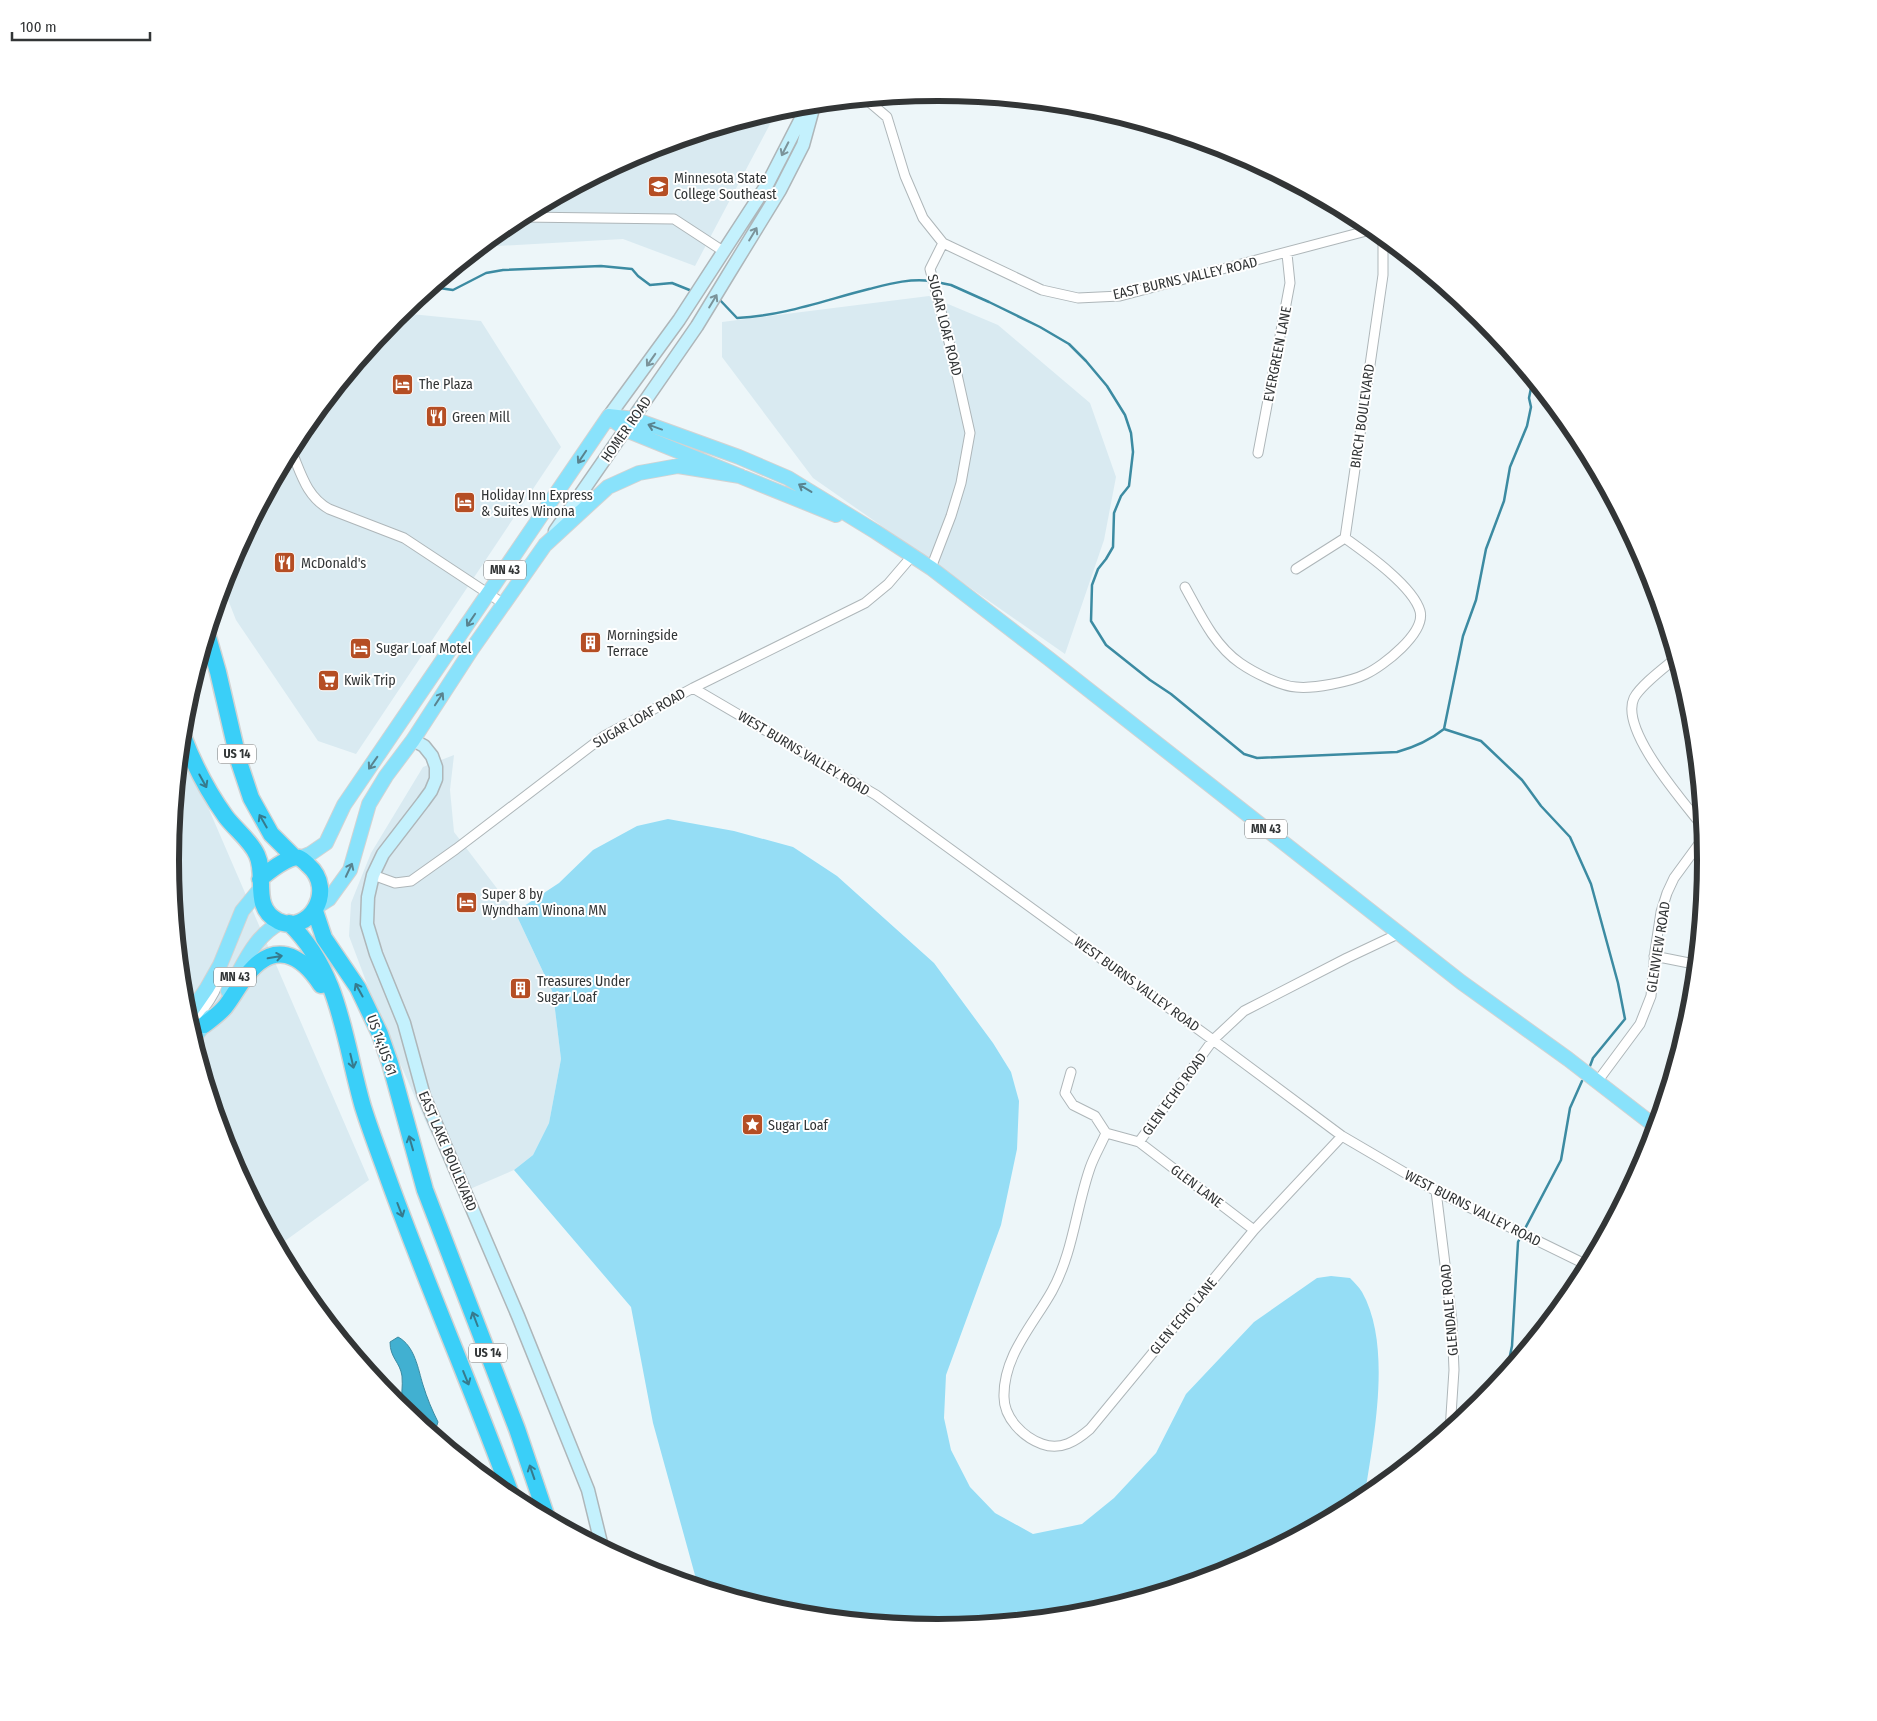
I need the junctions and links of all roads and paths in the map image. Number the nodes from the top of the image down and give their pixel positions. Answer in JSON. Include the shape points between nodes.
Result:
{"nodes":[{"id":1,"x":872,"y":105,"type":"edge"},
{"id":2,"x":812,"y":112,"type":"edge"},
{"id":3,"x":803,"y":114,"type":"edge"},
{"id":4,"x":536,"y":217,"type":"edge"},
{"id":5,"x":1365,"y":232,"type":"edge"},
{"id":6,"x":943,"y":242,"type":"junction"},
{"id":7,"x":1383,"y":245,"type":"edge"},
{"id":8,"x":723,"y":252,"type":"junction"},
{"id":9,"x":1287,"y":254,"type":"junction"},
{"id":10,"x":609,"y":416,"type":"junction"},
{"id":11,"x":630,"y":425,"type":"junction"},
{"id":12,"x":1258,"y":453,"type":"dead end"},
{"id":13,"x":295,"y":459,"type":"edge"},
{"id":14,"x":740,"y":476,"type":"junction"},
{"id":15,"x":876,"y":532,"type":"junction"},
{"id":16,"x":1345,"y":538,"type":"junction"},
{"id":17,"x":545,"y":545,"type":"junction"},
{"id":18,"x":912,"y":556,"type":"junction"},
{"id":19,"x":930,"y":568,"type":"junction"},
{"id":20,"x":1296,"y":569,"type":"dead end"},
{"id":21,"x":1185,"y":587,"type":"dead end"},
{"id":22,"x":489,"y":594,"type":"junction"},
{"id":23,"x":504,"y":604,"type":"junction"},
{"id":24,"x":211,"y":646,"type":"edge"},
{"id":25,"x":1671,"y":662,"type":"edge"},
{"id":26,"x":693,"y":688,"type":"junction"},
{"id":27,"x":413,"y":740,"type":"junction"},
{"id":28,"x":188,"y":748,"type":"edge"},
{"id":29,"x":1696,"y":818,"type":"edge"},
{"id":30,"x":1697,"y":846,"type":"edge"},
{"id":31,"x":297,"y":858,"type":"junction"},
{"id":32,"x":373,"y":875,"type":"junction"},
{"id":33,"x":260,"y":884,"type":"junction"},
{"id":34,"x":316,"y":908,"type":"junction"},
{"id":35,"x":286,"y":923,"type":"junction"},
{"id":36,"x":1400,"y":933,"type":"junction"},
{"id":37,"x":1654,"y":956,"type":"junction"},
{"id":38,"x":1690,"y":963,"type":"edge"},
{"id":39,"x":220,"y":965,"type":"junction"},
{"id":40,"x":194,"y":1007,"type":"edge"},
{"id":41,"x":197,"y":1024,"type":"edge"},
{"id":42,"x":345,"y":1029,"type":"junction"},
{"id":43,"x":1213,"y":1040,"type":"junction"},
{"id":44,"x":1071,"y":1072,"type":"dead end"},
{"id":45,"x":1597,"y":1082,"type":"junction"},
{"id":46,"x":1650,"y":1123,"type":"edge"},
{"id":47,"x":1106,"y":1133,"type":"junction"},
{"id":48,"x":1342,"y":1136,"type":"junction"},
{"id":49,"x":1139,"y":1142,"type":"junction"},
{"id":50,"x":1436,"y":1191,"type":"junction"},
{"id":51,"x":1254,"y":1230,"type":"junction"},
{"id":52,"x":1582,"y":1263,"type":"edge"},
{"id":53,"x":1451,"y":1420,"type":"edge"},
{"id":54,"x":507,"y":1485,"type":"edge"},
{"id":55,"x":544,"y":1509,"type":"edge"},
{"id":56,"x":600,"y":1540,"type":"edge"}],
"edges":[{"from":1,"to":6,"type":"street","via":[[887,118],[905,176],[923,218]]},
{"from":11,"to":2,"type":"street","name":"HOMER ROAD","one_way":true,"via":[[697,326],[780,190],[803,144]]},
{"from":3,"to":8,"type":"street","name":"HOMER ROAD","one_way":true,"via":[[768,183]]},
{"from":4,"to":8,"type":"street","via":[[674,219]]},
{"from":5,"to":9,"type":"street","name":"EAST BURNS VALLEY ROAD"},
{"from":6,"to":9,"type":"street","name":"EAST BURNS VALLEY ROAD","via":[[1042,290],[1078,298],[1120,296]]},
{"from":6,"to":19,"type":"street","name":"SUGAR LOAF ROAD","via":[[930,269],[970,433],[961,483]]},
{"from":7,"to":16,"type":"street","name":"BIRCH BOULEVARD","via":[[1383,275]]},
{"from":8,"to":10,"type":"street","name":"HOMER ROAD","one_way":true,"via":[[679,320]]},
{"from":9,"to":12,"type":"street","name":"EVERGREEN LANE","via":[[1290,284]]},
{"from":10,"to":11,"type":"main road","number":"MN 43"},
{"from":10,"to":22,"type":"main road","name":"HOMER ROAD","number":"MN 43","one_way":true},
{"from":11,"to":14,"type":"main road","number":"MN 43"},
{"from":15,"to":11,"type":"main road","number":"MN 43","one_way":true,"via":[[788,478],[739,457]]},
{"from":11,"to":17,"type":"street","name":"HOMER ROAD"},
{"from":13,"to":22,"type":"street","via":[[310,494],[318,503],[404,538]]},
{"from":14,"to":15,"type":"main road","number":"MN 43"},
{"from":14,"to":17,"type":"main road","number":"MN 43","via":[[678,466],[639,473],[608,487]]},
{"from":15,"to":18,"type":"main road","number":"MN 43"},
{"from":16,"to":20,"type":"street"},
{"from":16,"to":21,"type":"street","via":[[1382,566],[1412,597],[1420,613],[1417,631],[1401,649],[1366,674],[1331,685],[1295,687],[1239,663],[1215,639]]},
{"from":17,"to":23,"type":"main road","name":"HOMER ROAD","number":"MN 43"},
{"from":18,"to":19,"type":"main road","number":"MN 43"},
{"from":18,"to":26,"type":"street","name":"SUGAR LOAF ROAD","via":[[865,604]]},
{"from":19,"to":36,"type":"main road","number":"MN 43"},
{"from":22,"to":23,"type":"street"},
{"from":22,"to":31,"type":"main road","name":"HOMER ROAD","number":"MN 43","one_way":true,"via":[[344,805],[326,843]]},
{"from":27,"to":23,"type":"main road","name":"HOMER ROAD","number":"MN 43","one_way":true},
{"from":31,"to":24,"type":"highway","name":"US 14;US 61","number":"US 14","one_way":true,"via":[[271,834],[251,798]]},
{"from":25,"to":29,"type":"street","via":[[1634,698],[1634,723],[1652,758]]},
{"from":26,"to":32,"type":"street","name":"SUGAR LOAF ROAD","via":[[604,736],[412,882],[395,884]]},
{"from":26,"to":43,"type":"street","name":"WEST BURNS VALLEY ROAD","via":[[876,795]]},
{"from":27,"to":32,"type":"street","name":"EAST LAKE BOULEVARD","via":[[432,756],[436,779],[431,791],[383,854]]},
{"from":34,"to":27,"type":"main road","number":"MN 43","one_way":true,"via":[[329,899],[350,870],[369,804]]},
{"from":28,"to":33,"type":"highway","name":"US 14;US 61","number":"US 14","one_way":true,"via":[[213,797],[255,851]]},
{"from":30,"to":37,"type":"street","name":"GLENVIEW ROAD","via":[[1667,893]]},
{"from":31,"to":33,"type":"highway","via":[[272,869]]},
{"from":31,"to":34,"type":"highway","name":"US 14;US 61","number":"US 14","via":[[318,877],[321,894]]},
{"from":32,"to":56,"type":"street","name":"EAST LAKE BOULEVARD","via":[[367,924],[402,1017],[424,1096],[588,1490]]},
{"from":33,"to":35,"type":"highway","name":"US 14;US 61","number":"US 14","via":[[268,913]]},
{"from":33,"to":39,"type":"main road","number":"MN 43","via":[[242,912]]},
{"from":34,"to":35,"type":"highway","via":[[304,919]]},
{"from":55,"to":34,"type":"highway","name":"US 14;US 61","number":"US 14","one_way":true,"via":[[517,1429],[425,1190],[380,1034],[358,988],[324,938]]},
{"from":35,"to":41,"type":"main road","number":"MN 43","via":[[268,931],[255,943],[229,989]]},
{"from":35,"to":42,"type":"highway","name":"US 14;US 61","number":"US 14","via":[[312,953],[326,976]]},
{"from":36,"to":43,"type":"street","name":"GLEN ECHO ROAD","via":[[1244,1011]]},
{"from":36,"to":45,"type":"main road","number":"MN 43"},
{"from":37,"to":38,"type":"street"},
{"from":37,"to":45,"type":"street","name":"GLENVIEW ROAD","via":[[1651,996],[1640,1024]]},
{"from":39,"to":40,"type":"main road","number":"MN 43"},
{"from":39,"to":41,"type":"street","via":[[220,978]]},
{"from":41,"to":42,"type":"highway","one_way":true,"via":[[216,1016],[225,1007],[254,967],[268,957],[279,955],[295,958],[308,967]]},
{"from":42,"to":54,"type":"highway","name":"US 14;US 61","number":"US 14","one_way":true,"via":[[363,1107],[383,1165]]},
{"from":43,"to":48,"type":"street","name":"WEST BURNS VALLEY ROAD"},
{"from":43,"to":49,"type":"street","name":"GLEN ECHO ROAD"},
{"from":44,"to":47,"type":"street","via":[[1065,1093],[1073,1105],[1095,1116]]},
{"from":45,"to":46,"type":"main road","number":"MN 43"},
{"from":47,"to":49,"type":"street","name":"GLEN ECHO ROAD"},
{"from":47,"to":51,"type":"street","name":"GLEN ECHO LANE","via":[[1090,1168],[1072,1239],[1053,1290],[1014,1353],[1005,1379],[1004,1399],[1011,1420],[1032,1440],[1063,1446],[1090,1429]]},
{"from":48,"to":50,"type":"street","name":"WEST BURNS VALLEY ROAD"},
{"from":48,"to":51,"type":"street","name":"GLEN ECHO LANE"},
{"from":49,"to":51,"type":"street","name":"GLEN LANE"},
{"from":50,"to":52,"type":"street","name":"WEST BURNS VALLEY ROAD"},
{"from":50,"to":53,"type":"street","name":"GLENDALE ROAD","via":[[1452,1321],[1454,1370]]}]}
